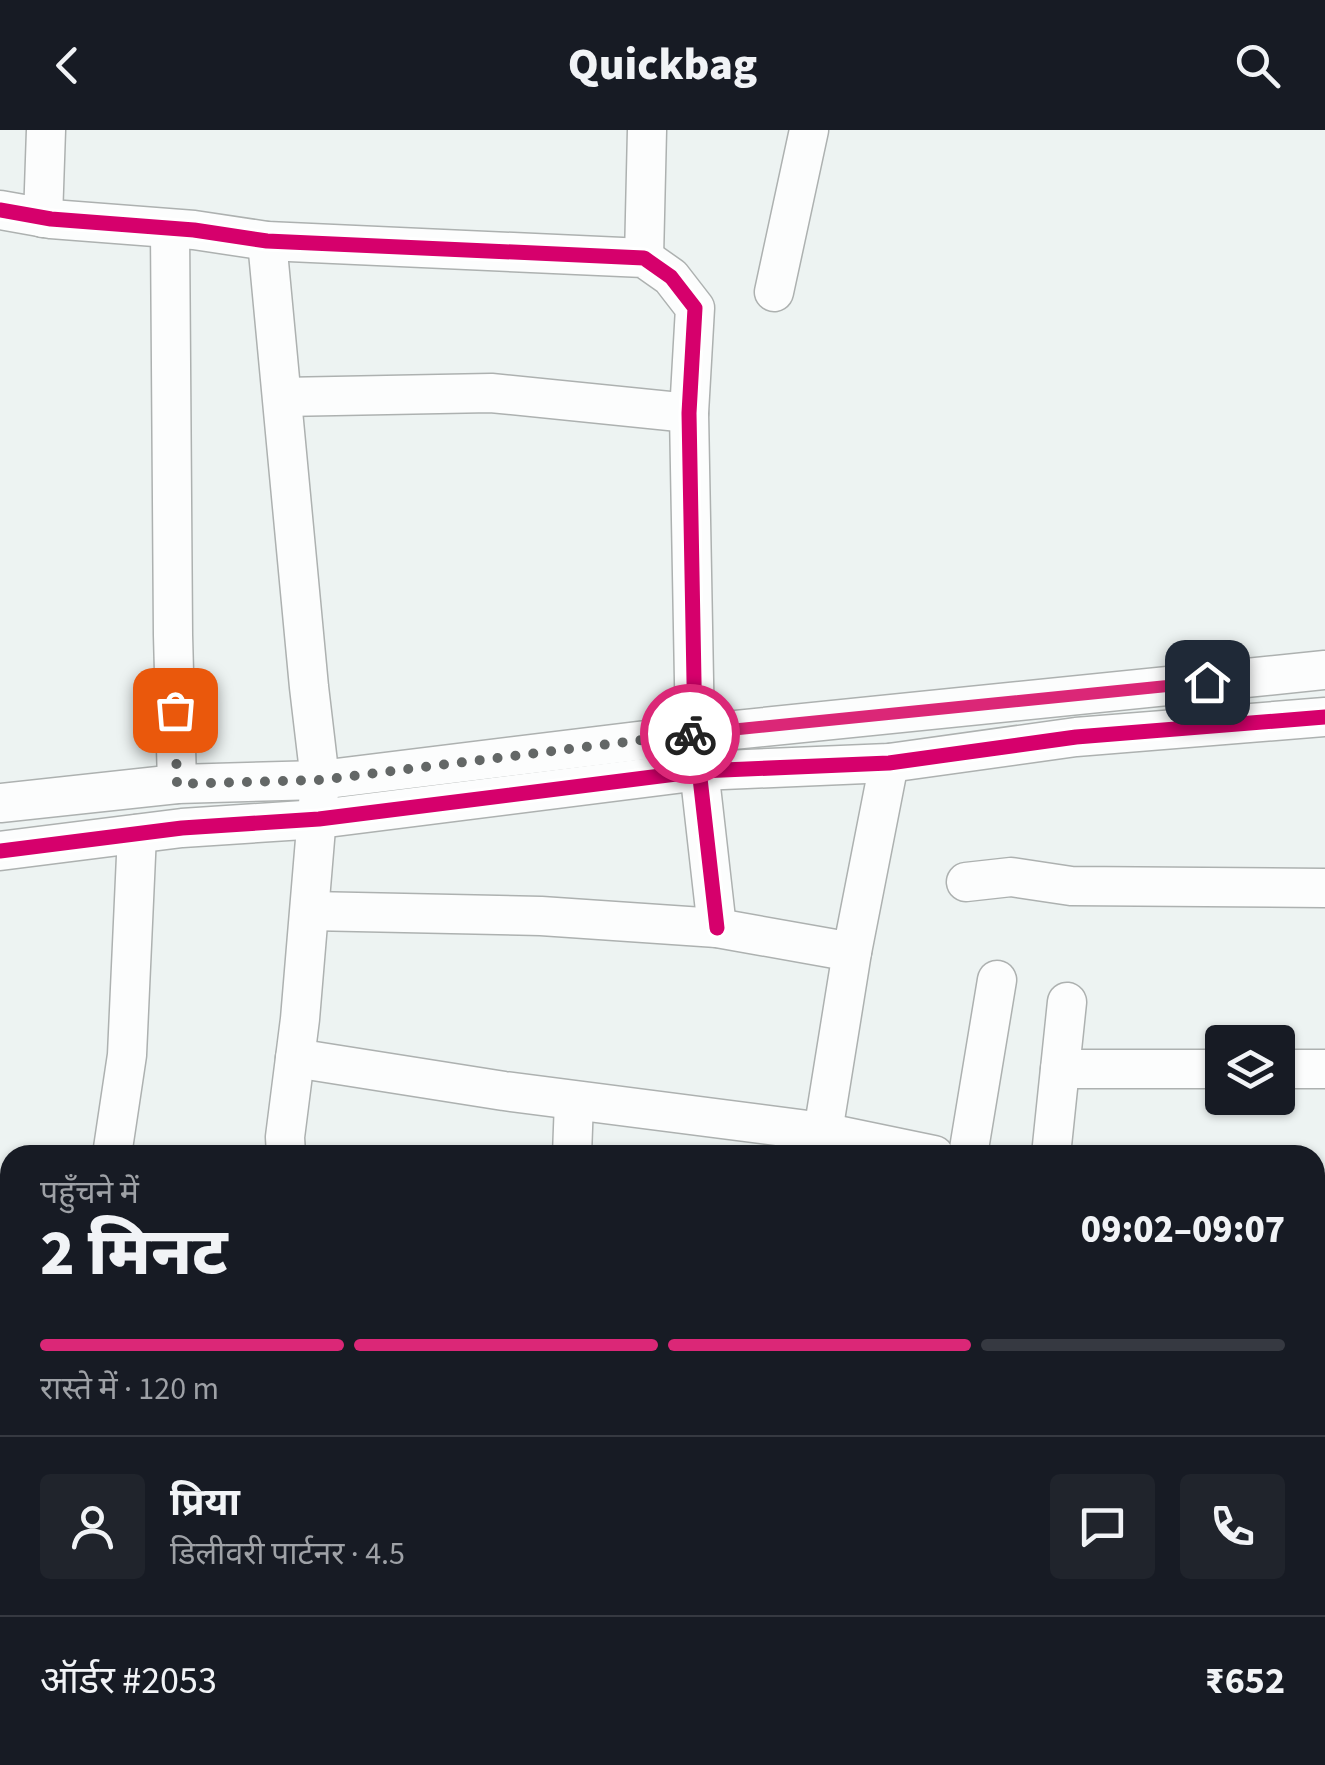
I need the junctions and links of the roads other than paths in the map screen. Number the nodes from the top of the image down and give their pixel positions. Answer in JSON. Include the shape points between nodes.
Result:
{"nodes":[{"id":1,"x":46,"y":130,"type":"edge"},
{"id":2,"x":647,"y":130,"type":"edge"},
{"id":3,"x":808,"y":130,"type":"edge"},
{"id":4,"x":0,"y":210,"type":"edge"},
{"id":5,"x":43,"y":218,"type":"junction"},
{"id":6,"x":170,"y":229,"type":"junction"},
{"id":7,"x":267,"y":242,"type":"junction"},
{"id":8,"x":644,"y":258,"type":"junction"},
{"id":9,"x":774,"y":292,"type":"dead end"},
{"id":10,"x":283,"y":396,"type":"junction"},
{"id":11,"x":688,"y":413,"type":"junction"},
{"id":12,"x":1325,"y":670,"type":"edge"},
{"id":13,"x":1325,"y":717,"type":"edge"},
{"id":14,"x":695,"y":734,"type":"junction"},
{"id":15,"x":889,"y":763,"type":"junction"},
{"id":16,"x":700,"y":771,"type":"junction"},
{"id":17,"x":320,"y":780,"type":"junction"},
{"id":18,"x":177,"y":784,"type":"junction"},
{"id":19,"x":0,"y":803,"type":"edge"},
{"id":20,"x":318,"y":819,"type":"junction"},
{"id":21,"x":136,"y":834,"type":"junction"},
{"id":22,"x":0,"y":851,"type":"edge"},
{"id":23,"x":966,"y":882,"type":"dead end"},
{"id":24,"x":1325,"y":888,"type":"edge"},
{"id":25,"x":310,"y":911,"type":"junction"},
{"id":26,"x":717,"y":928,"type":"junction"},
{"id":27,"x":852,"y":952,"type":"junction"},
{"id":28,"x":997,"y":980,"type":"dead end"},
{"id":29,"x":1066,"y":1002,"type":"dead end"},
{"id":30,"x":295,"y":1058,"type":"junction"},
{"id":31,"x":1325,"y":1068,"type":"edge"},
{"id":32,"x":1060,"y":1069,"type":"junction"},
{"id":33,"x":1205,"y":1069,"type":"edge"},
{"id":34,"x":1295,"y":1069,"type":"edge"},
{"id":35,"x":574,"y":1101,"type":"junction"},
{"id":36,"x":822,"y":1132,"type":"junction"},
{"id":37,"x":755,"y":1139,"type":"edge"},
{"id":38,"x":114,"y":1145,"type":"edge"},
{"id":39,"x":285,"y":1145,"type":"edge"},
{"id":40,"x":572,"y":1145,"type":"edge"},
{"id":41,"x":885,"y":1145,"type":"edge"},
{"id":42,"x":970,"y":1145,"type":"edge"},
{"id":43,"x":1052,"y":1145,"type":"edge"}],
"edges":[{"from":1,"to":5,"type":"street"},
{"from":2,"to":8,"type":"street"},
{"from":3,"to":9,"type":"street"},
{"from":4,"to":5,"type":"street"},
{"from":5,"to":6,"type":"street"},
{"from":6,"to":7,"type":"street"},
{"from":6,"to":18,"type":"street"},
{"from":7,"to":8,"type":"street"},
{"from":7,"to":10,"type":"street"},
{"from":8,"to":11,"type":"street","via":[[695,308]]},
{"from":10,"to":11,"type":"street","via":[[491,393]]},
{"from":10,"to":17,"type":"street"},
{"from":11,"to":14,"type":"street"},
{"from":12,"to":14,"type":"street"},
{"from":13,"to":15,"type":"street","via":[[1076,737]]},
{"from":14,"to":16,"type":"street"},
{"from":14,"to":17,"type":"street"},
{"from":15,"to":16,"type":"street"},
{"from":15,"to":27,"type":"street"},
{"from":16,"to":20,"type":"street"},
{"from":16,"to":26,"type":"street"},
{"from":17,"to":18,"type":"street"},
{"from":17,"to":20,"type":"street"},
{"from":18,"to":19,"type":"street"},
{"from":20,"to":21,"type":"street"},
{"from":20,"to":25,"type":"street"},
{"from":21,"to":22,"type":"street"},
{"from":21,"to":38,"type":"street","via":[[127,1055]]},
{"from":23,"to":24,"type":"street","via":[[1011,877],[1071,886]]},
{"from":25,"to":26,"type":"street"},
{"from":25,"to":30,"type":"street"},
{"from":26,"to":27,"type":"street"},
{"from":27,"to":36,"type":"street"},
{"from":28,"to":42,"type":"street"},
{"from":29,"to":32,"type":"street"},
{"from":30,"to":35,"type":"street"},
{"from":30,"to":39,"type":"street"},
{"from":31,"to":34,"type":"street"},
{"from":32,"to":33,"type":"street"},
{"from":32,"to":43,"type":"street"},
{"from":35,"to":37,"type":"street"},
{"from":35,"to":40,"type":"street"},
{"from":36,"to":37,"type":"street"},
{"from":36,"to":41,"type":"street"}]}
